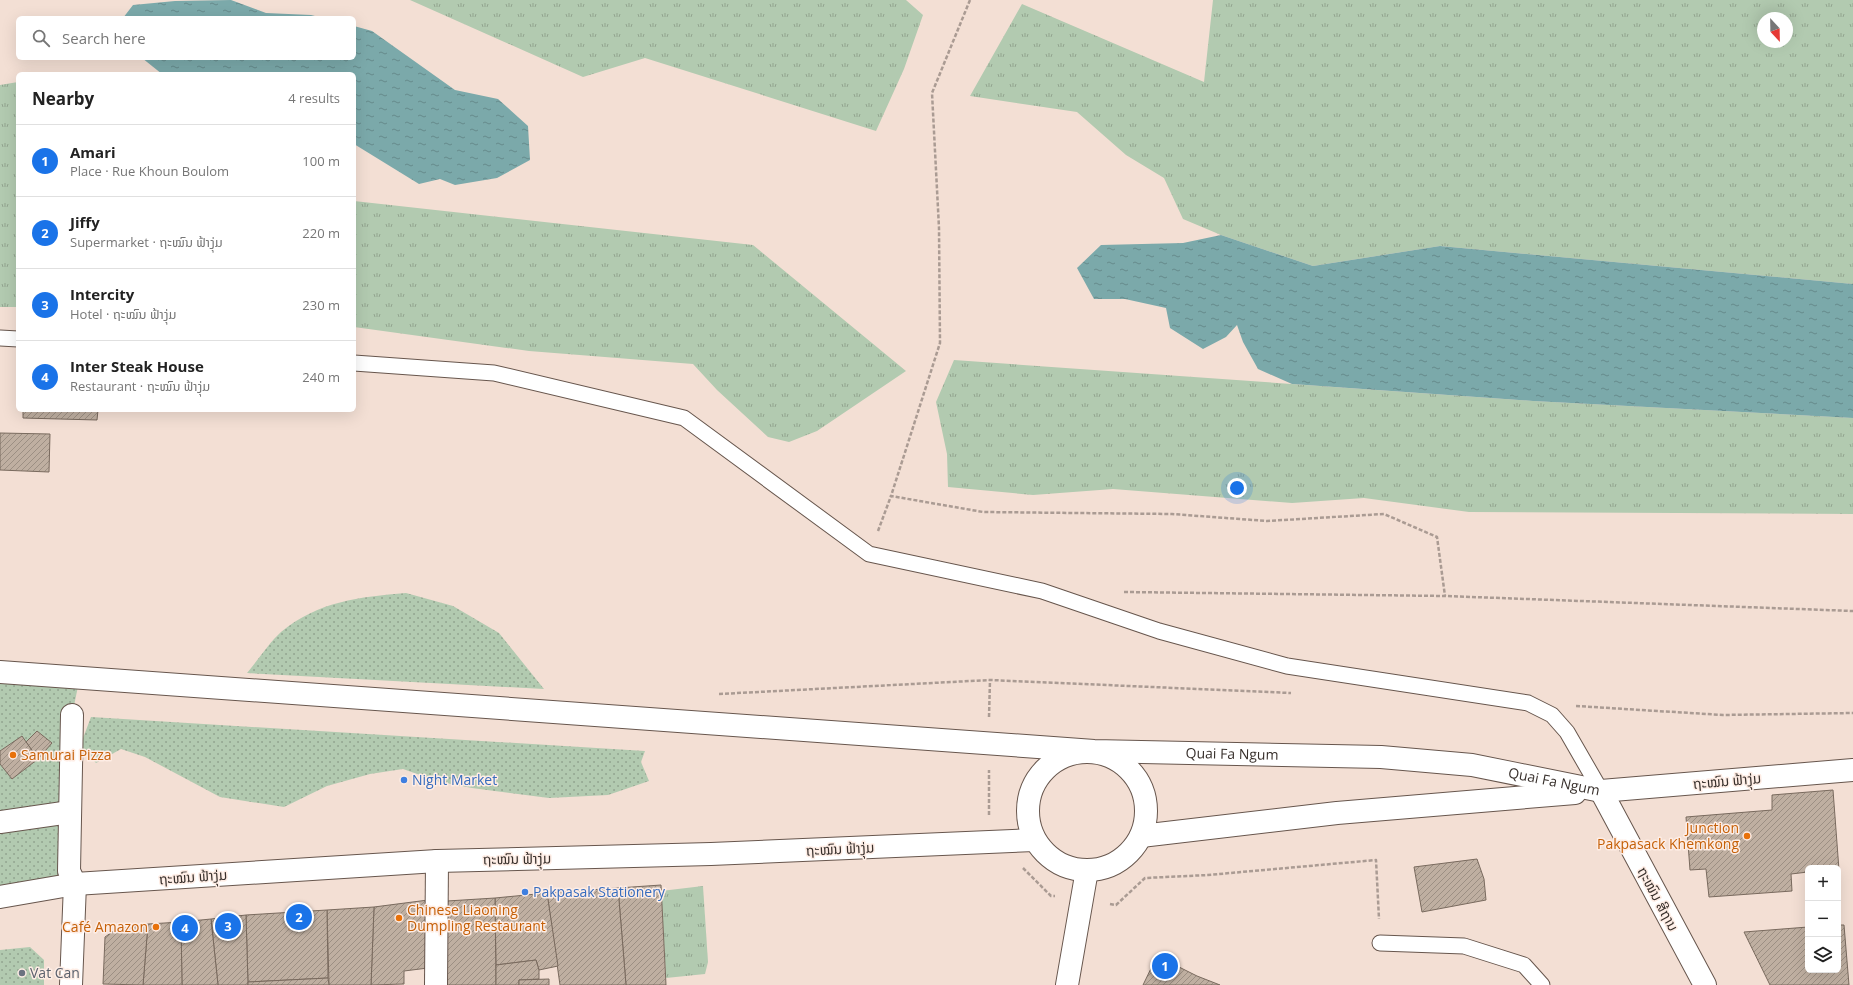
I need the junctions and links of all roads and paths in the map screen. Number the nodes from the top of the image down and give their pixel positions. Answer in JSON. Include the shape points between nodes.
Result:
{"nodes":[{"id":1,"x":970,"y":0,"type":"edge"},
{"id":2,"x":0,"y":338,"type":"edge"},
{"id":3,"x":16,"y":339,"type":"edge"},
{"id":4,"x":356,"y":363,"type":"edge"},
{"id":5,"x":892,"y":496,"type":"junction"},
{"id":6,"x":869,"y":554,"type":"junction"},
{"id":7,"x":1121,"y":592,"type":"dead end"},
{"id":8,"x":1445,"y":596,"type":"junction"},
{"id":9,"x":1853,"y":611,"type":"edge"},
{"id":10,"x":0,"y":672,"type":"edge"},
{"id":11,"x":1297,"y":693,"type":"dead end"},
{"id":12,"x":719,"y":694,"type":"dead end"},
{"id":13,"x":1575,"y":706,"type":"dead end"},
{"id":14,"x":1853,"y":713,"type":"edge"},
{"id":15,"x":72,"y":715,"type":"dead end"},
{"id":16,"x":1094,"y":751,"type":"junction"},
{"id":17,"x":1853,"y":770,"type":"edge"},
{"id":18,"x":1601,"y":791,"type":"junction"},
{"id":19,"x":70,"y":812,"type":"junction"},
{"id":20,"x":0,"y":822,"type":"edge"},
{"id":21,"x":1141,"y":836,"type":"junction"},
{"id":22,"x":1034,"y":840,"type":"junction"},
{"id":23,"x":437,"y":861,"type":"junction"},
{"id":24,"x":1087,"y":870,"type":"junction"},
{"id":25,"x":75,"y":884,"type":"junction"},
{"id":26,"x":0,"y":897,"type":"edge"},
{"id":27,"x":1380,"y":943,"type":"dead end"},
{"id":28,"x":71,"y":985,"type":"edge"},
{"id":29,"x":436,"y":985,"type":"edge"},
{"id":30,"x":1067,"y":985,"type":"edge"},
{"id":31,"x":1542,"y":985,"type":"edge"},
{"id":32,"x":1705,"y":985,"type":"edge"}],
"edges":[{"from":1,"to":5,"type":"path","via":[[932,93],[939,228],[940,343]]},
{"from":2,"to":3,"type":"lane"},
{"from":4,"to":6,"type":"lane","via":[[494,373],[684,418]]},
{"from":5,"to":6,"type":"path"},
{"from":5,"to":8,"type":"path","via":[[983,512],[1172,514],[1267,521],[1384,514],[1437,537]]},
{"from":6,"to":18,"type":"lane","via":[[1042,591],[1159,632],[1287,666],[1528,703],[1552,715],[1567,732]]},
{"from":7,"to":8,"type":"path"},
{"from":8,"to":9,"type":"path"},
{"from":10,"to":16,"type":"street"},
{"from":11,"to":12,"type":"path","via":[[990,680]]},
{"from":13,"to":14,"type":"path","via":[[1723,715]]},
{"from":15,"to":19,"type":"street"},
{"from":16,"to":18,"type":"street","name":"Quai Fa Ngum","via":[[1381,756],[1472,765]]},
{"from":16,"to":21,"type":"street","via":[[1112,756],[1128,767],[1140,781],[1146,799],[1146,818]]},
{"from":16,"to":22,"type":"street","via":[[1068,754],[1046,768],[1031,789],[1027,815]]},
{"from":17,"to":18,"type":"street","name":"ຖະໝົນ ຟ້າງຸ່ມ"},
{"from":18,"to":21,"type":"street","name":"Quai Fa Ngum","via":[[1337,813]]},
{"from":18,"to":32,"type":"street","name":"ຖະໜົນ ສີຖານ"},
{"from":19,"to":20,"type":"street"},
{"from":19,"to":25,"type":"street","via":[[69,871]]},
{"from":21,"to":24,"type":"street","via":[[1132,850],[1119,861],[1104,868]]},
{"from":22,"to":23,"type":"street","name":"ຖະໝົນ ຟ້າງຸ່ມ","via":[[711,854]]},
{"from":22,"to":24,"type":"street","via":[[1056,862],[1071,868]]},
{"from":23,"to":25,"type":"street","name":"ຖະໝົນ ຟ້າງຸ່ມ"},
{"from":23,"to":29,"type":"street"},
{"from":24,"to":30,"type":"street"},
{"from":25,"to":26,"type":"street","name":"ຖະໝົນ ຟ້າງຸ່ມ"},
{"from":25,"to":28,"type":"street"},
{"from":27,"to":31,"type":"lane","via":[[1464,946],[1524,965]]}]}
